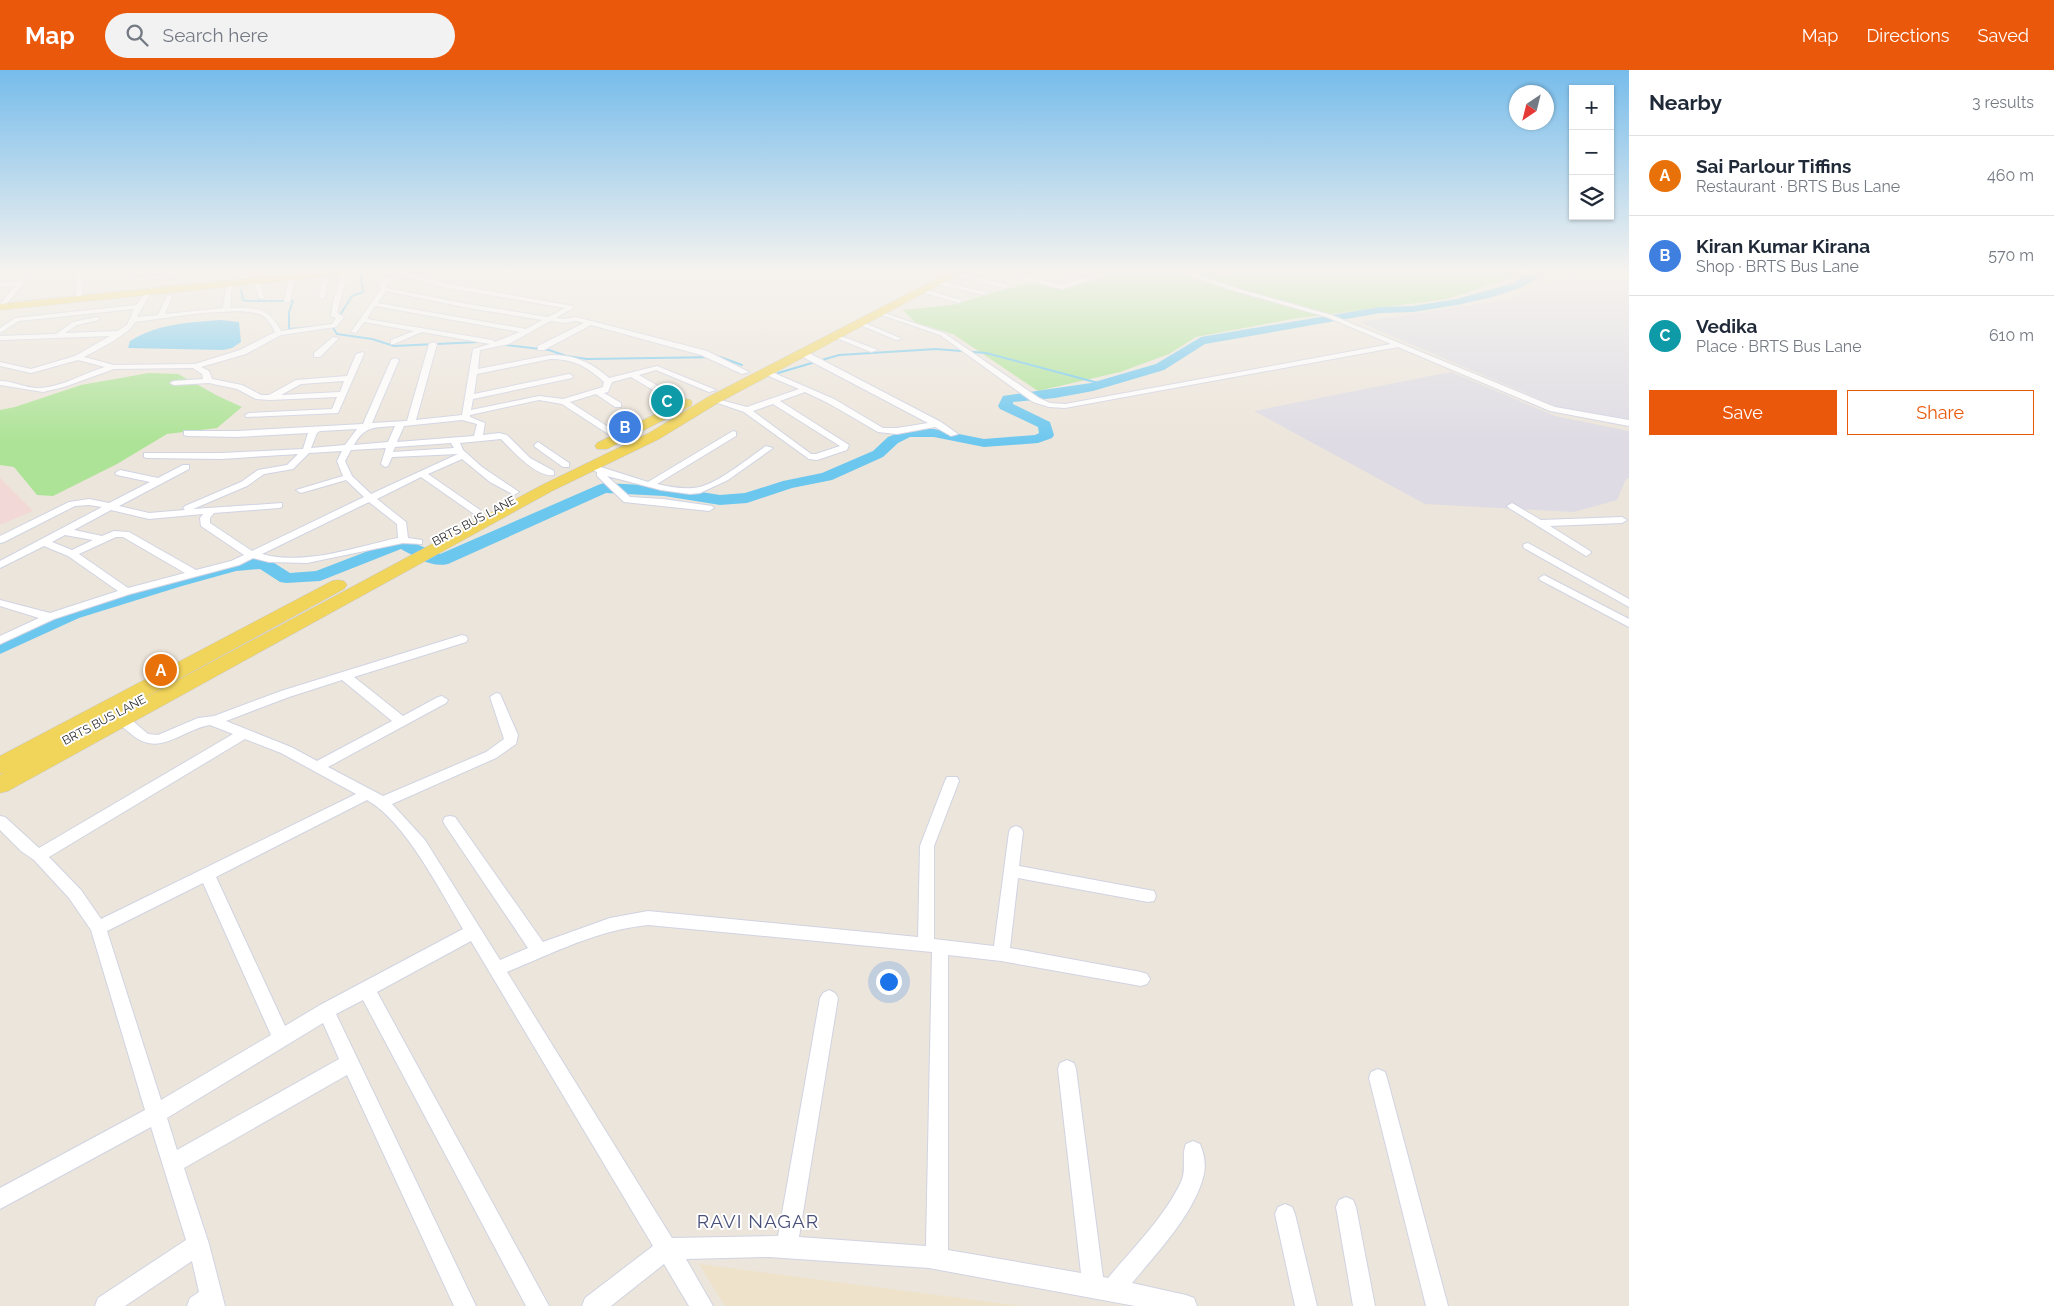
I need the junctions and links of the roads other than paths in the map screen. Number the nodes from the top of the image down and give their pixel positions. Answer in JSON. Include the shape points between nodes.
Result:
{"nodes":[{"id":1,"x":70,"y":328,"type":"edge"},
{"id":2,"x":128,"y":328,"type":"edge"},
{"id":3,"x":276,"y":328,"type":"edge"},
{"id":4,"x":318,"y":328,"type":"edge"},
{"id":5,"x":329,"y":328,"type":"edge"},
{"id":6,"x":357,"y":328,"type":"edge"},
{"id":7,"x":407,"y":328,"type":"edge"},
{"id":8,"x":426,"y":328,"type":"edge"},
{"id":9,"x":506,"y":328,"type":"edge"},
{"id":10,"x":533,"y":328,"type":"edge"},
{"id":11,"x":581,"y":328,"type":"edge"},
{"id":12,"x":607,"y":328,"type":"edge"},
{"id":13,"x":831,"y":328,"type":"edge"},
{"id":14,"x":844,"y":328,"type":"edge"},
{"id":15,"x":851,"y":328,"type":"edge"},
{"id":16,"x":872,"y":328,"type":"edge"},
{"id":17,"x":897,"y":328,"type":"edge"},
{"id":18,"x":924,"y":328,"type":"edge"},
{"id":19,"x":1358,"y":328,"type":"edge"},
{"id":20,"x":29,"y":329,"type":"dead end"},
{"id":21,"x":421,"y":330,"type":"junction"},
{"id":22,"x":527,"y":331,"type":"junction"},
{"id":23,"x":354,"y":332,"type":"dead end"},
{"id":24,"x":121,"y":333,"type":"junction"},
{"id":25,"x":278,"y":333,"type":"junction"},
{"id":26,"x":886,"y":333,"type":"junction"},
{"id":27,"x":57,"y":336,"type":"junction"},
{"id":28,"x":836,"y":336,"type":"junction"},
{"id":29,"x":15,"y":337,"type":"junction"},
{"id":30,"x":0,"y":338,"type":"edge"},
{"id":31,"x":898,"y":339,"type":"dead end"},
{"id":32,"x":394,"y":342,"type":"dead end"},
{"id":33,"x":433,"y":344,"type":"dead end"},
{"id":34,"x":499,"y":344,"type":"junction"},
{"id":35,"x":1398,"y":345,"type":"junction"},
{"id":36,"x":542,"y":348,"type":"dead end"},
{"id":37,"x":874,"y":350,"type":"dead end"},
{"id":38,"x":802,"y":353,"type":"junction"},
{"id":39,"x":360,"y":354,"type":"dead end"},
{"id":40,"x":317,"y":355,"type":"dead end"},
{"id":41,"x":78,"y":358,"type":"junction"},
{"id":42,"x":395,"y":360,"type":"dead end"},
{"id":43,"x":0,"y":364,"type":"edge"},
{"id":44,"x":195,"y":366,"type":"junction"},
{"id":45,"x":114,"y":367,"type":"junction"},
{"id":46,"x":474,"y":372,"type":"junction"},
{"id":47,"x":745,"y":372,"type":"junction"},
{"id":48,"x":767,"y":372,"type":"junction"},
{"id":49,"x":633,"y":375,"type":"junction"},
{"id":50,"x":569,"y":376,"type":"dead end"},
{"id":51,"x":608,"y":380,"type":"junction"},
{"id":52,"x":209,"y":381,"type":"junction"},
{"id":53,"x":0,"y":383,"type":"edge"},
{"id":54,"x":174,"y":383,"type":"dead end"},
{"id":55,"x":346,"y":386,"type":"junction"},
{"id":56,"x":522,"y":387,"type":"dead end"},
{"id":57,"x":807,"y":389,"type":"junction"},
{"id":58,"x":598,"y":392,"type":"junction"},
{"id":59,"x":712,"y":395,"type":"junction"},
{"id":60,"x":470,"y":397,"type":"junction"},
{"id":61,"x":270,"y":398,"type":"junction"},
{"id":62,"x":534,"y":399,"type":"junction"},
{"id":63,"x":774,"y":400,"type":"junction"},
{"id":64,"x":564,"y":402,"type":"junction"},
{"id":65,"x":683,"y":404,"type":"junction"},
{"id":66,"x":618,"y":406,"type":"dead end"},
{"id":67,"x":747,"y":410,"type":"junction"},
{"id":68,"x":334,"y":411,"type":"junction"},
{"id":69,"x":249,"y":415,"type":"dead end"},
{"id":70,"x":466,"y":415,"type":"junction"},
{"id":71,"x":401,"y":423,"type":"junction"},
{"id":72,"x":411,"y":423,"type":"junction"},
{"id":73,"x":1629,"y":423,"type":"edge"},
{"id":74,"x":938,"y":424,"type":"junction"},
{"id":75,"x":367,"y":425,"type":"junction"},
{"id":76,"x":327,"y":428,"type":"junction"},
{"id":77,"x":314,"y":430,"type":"junction"},
{"id":78,"x":438,"y":431,"type":"junction"},
{"id":79,"x":187,"y":433,"type":"dead end"},
{"id":80,"x":237,"y":434,"type":"junction"},
{"id":81,"x":733,"y":434,"type":"dead end"},
{"id":82,"x":954,"y":434,"type":"dead end"},
{"id":83,"x":478,"y":438,"type":"junction"},
{"id":84,"x":619,"y":438,"type":"junction"},
{"id":85,"x":267,"y":443,"type":"junction"},
{"id":86,"x":391,"y":444,"type":"junction"},
{"id":87,"x":538,"y":445,"type":"dead end"},
{"id":88,"x":348,"y":448,"type":"junction"},
{"id":89,"x":769,"y":448,"type":"dead end"},
{"id":90,"x":460,"y":449,"type":"junction"},
{"id":91,"x":306,"y":451,"type":"junction"},
{"id":92,"x":146,"y":455,"type":"dead end"},
{"id":93,"x":388,"y":455,"type":"junction"},
{"id":94,"x":214,"y":456,"type":"junction"},
{"id":95,"x":385,"y":464,"type":"dead end"},
{"id":96,"x":566,"y":465,"type":"junction"},
{"id":97,"x":186,"y":467,"type":"dead end"},
{"id":98,"x":592,"y":468,"type":"junction"},
{"id":99,"x":120,"y":472,"type":"dead end"},
{"id":100,"x":551,"y":473,"type":"junction"},
{"id":101,"x":422,"y":474,"type":"junction"},
{"id":102,"x":348,"y":477,"type":"junction"},
{"id":103,"x":158,"y":481,"type":"junction"},
{"id":104,"x":650,"y":484,"type":"junction"},
{"id":105,"x":302,"y":490,"type":"dead end"},
{"id":106,"x":514,"y":492,"type":"junction"},
{"id":107,"x":371,"y":499,"type":"junction"},
{"id":108,"x":279,"y":505,"type":"dead end"},
{"id":109,"x":110,"y":506,"type":"junction"},
{"id":110,"x":1512,"y":506,"type":"dead end"},
{"id":111,"x":709,"y":508,"type":"dead end"},
{"id":112,"x":211,"y":510,"type":"junction"},
{"id":113,"x":477,"y":512,"type":"junction"},
{"id":114,"x":176,"y":514,"type":"junction"},
{"id":115,"x":1625,"y":518,"type":"edge"},
{"id":116,"x":1539,"y":523,"type":"junction"},
{"id":117,"x":452,"y":525,"type":"dead end"},
{"id":118,"x":1629,"y":529,"type":"edge"},
{"id":119,"x":63,"y":531,"type":"junction"},
{"id":120,"x":102,"y":539,"type":"junction"},
{"id":121,"x":0,"y":540,"type":"edge"},
{"id":122,"x":43,"y":542,"type":"junction"},
{"id":123,"x":421,"y":543,"type":"junction"},
{"id":124,"x":1528,"y":546,"type":"dead end"},
{"id":125,"x":1586,"y":553,"type":"dead end"},
{"id":126,"x":72,"y":554,"type":"junction"},
{"id":127,"x":252,"y":555,"type":"junction"},
{"id":128,"x":0,"y":565,"type":"edge"},
{"id":129,"x":386,"y":567,"type":"junction"},
{"id":130,"x":193,"y":574,"type":"junction"},
{"id":131,"x":1544,"y":578,"type":"dead end"},
{"id":132,"x":126,"y":592,"type":"junction"},
{"id":133,"x":0,"y":603,"type":"edge"},
{"id":134,"x":1629,"y":604,"type":"edge"},
{"id":135,"x":50,"y":617,"type":"junction"},
{"id":136,"x":1629,"y":624,"type":"edge"},
{"id":137,"x":462,"y":639,"type":"dead end"},
{"id":138,"x":0,"y":640,"type":"edge"},
{"id":139,"x":345,"y":676,"type":"junction"},
{"id":140,"x":496,"y":696,"type":"dead end"},
{"id":141,"x":442,"y":700,"type":"dead end"},
{"id":142,"x":122,"y":718,"type":"junction"},
{"id":143,"x":214,"y":721,"type":"junction"},
{"id":144,"x":402,"y":722,"type":"junction"},
{"id":145,"x":244,"y":733,"type":"junction"},
{"id":146,"x":0,"y":766,"type":"edge"},
{"id":147,"x":317,"y":767,"type":"junction"},
{"id":148,"x":0,"y":776,"type":"edge"},
{"id":149,"x":952,"y":781,"type":"dead end"},
{"id":150,"x":0,"y":786,"type":"edge"},
{"id":151,"x":368,"y":794,"type":"junction"},
{"id":152,"x":382,"y":802,"type":"junction"},
{"id":153,"x":450,"y":820,"type":"dead end"},
{"id":154,"x":0,"y":821,"type":"edge"},
{"id":155,"x":1016,"y":832,"type":"dead end"},
{"id":156,"x":39,"y":856,"type":"junction"},
{"id":157,"x":1011,"y":871,"type":"junction"},
{"id":158,"x":207,"y":874,"type":"junction"},
{"id":159,"x":1148,"y":896,"type":"dead end"},
{"id":160,"x":98,"y":928,"type":"junction"},
{"id":161,"x":473,"y":932,"type":"junction"},
{"id":162,"x":933,"y":946,"type":"junction"},
{"id":163,"x":540,"y":951,"type":"junction"},
{"id":164,"x":1002,"y":954,"type":"junction"},
{"id":165,"x":495,"y":969,"type":"junction"},
{"id":166,"x":1141,"y":979,"type":"dead end"},
{"id":167,"x":366,"y":990,"type":"junction"},
{"id":168,"x":829,"y":998,"type":"dead end"},
{"id":169,"x":326,"y":1011,"type":"junction"},
{"id":170,"x":282,"y":1038,"type":"junction"},
{"id":171,"x":350,"y":1063,"type":"junction"},
{"id":172,"x":1067,"y":1069,"type":"dead end"},
{"id":173,"x":1378,"y":1078,"type":"dead end"},
{"id":174,"x":156,"y":1114,"type":"junction"},
{"id":175,"x":1194,"y":1151,"type":"dead end"},
{"id":176,"x":172,"y":1164,"type":"junction"},
{"id":177,"x":0,"y":1199,"type":"edge"},
{"id":178,"x":1346,"y":1207,"type":"dead end"},
{"id":179,"x":1285,"y":1214,"type":"dead end"},
{"id":180,"x":198,"y":1244,"type":"junction"},
{"id":181,"x":787,"y":1247,"type":"junction"},
{"id":182,"x":667,"y":1249,"type":"junction"},
{"id":183,"x":937,"y":1258,"type":"junction"},
{"id":184,"x":1103,"y":1288,"type":"junction"},
{"id":185,"x":208,"y":1303,"type":"edge"},
{"id":186,"x":106,"y":1306,"type":"edge"},
{"id":187,"x":465,"y":1306,"type":"edge"},
{"id":188,"x":538,"y":1306,"type":"edge"},
{"id":189,"x":593,"y":1306,"type":"edge"},
{"id":190,"x":702,"y":1306,"type":"edge"},
{"id":191,"x":1186,"y":1306,"type":"edge"},
{"id":192,"x":1306,"y":1306,"type":"edge"},
{"id":193,"x":1364,"y":1306,"type":"edge"},
{"id":194,"x":1437,"y":1306,"type":"edge"}],
"edges":[{"from":1,"to":27,"type":"street"},
{"from":2,"to":24,"type":"street"},
{"from":3,"to":25,"type":"street"},
{"from":4,"to":25,"type":"street"},
{"from":5,"to":40,"type":"street","via":[[324,335],[335,338]]},
{"from":6,"to":23,"type":"street"},
{"from":7,"to":21,"type":"street"},
{"from":8,"to":21,"type":"street"},
{"from":9,"to":22,"type":"street"},
{"from":10,"to":22,"type":"street"},
{"from":11,"to":36,"type":"street"},
{"from":12,"to":47,"type":"street","via":[[714,357]]},
{"from":13,"to":47,"type":"main road"},
{"from":14,"to":123,"type":"main road","name":"BRTS BUS LANE"},
{"from":15,"to":28,"type":"main road"},
{"from":16,"to":26,"type":"street"},
{"from":17,"to":26,"type":"street"},
{"from":18,"to":35,"type":"street","via":[[942,334],[1036,400],[1050,405],[1078,405]]},
{"from":19,"to":35,"type":"street"},
{"from":20,"to":29,"type":"street"},
{"from":21,"to":32,"type":"street"},
{"from":21,"to":34,"type":"street"},
{"from":22,"to":34,"type":"street"},
{"from":24,"to":27,"type":"street"},
{"from":24,"to":41,"type":"street"},
{"from":25,"to":44,"type":"street","via":[[256,346]]},
{"from":26,"to":31,"type":"street"},
{"from":27,"to":29,"type":"street"},
{"from":28,"to":37,"type":"street"},
{"from":28,"to":38,"type":"main road"},
{"from":29,"to":30,"type":"street"},
{"from":33,"to":72,"type":"street"},
{"from":34,"to":46,"type":"street","via":[[477,349]]},
{"from":35,"to":73,"type":"street","via":[[1552,409]]},
{"from":38,"to":48,"type":"main road"},
{"from":38,"to":74,"type":"street"},
{"from":39,"to":55,"type":"street"},
{"from":41,"to":43,"type":"street","via":[[31,371]]},
{"from":41,"to":45,"type":"street"},
{"from":42,"to":75,"type":"street"},
{"from":44,"to":45,"type":"street"},
{"from":44,"to":52,"type":"street","via":[[206,373]]},
{"from":45,"to":53,"type":"street","via":[[45,390]]},
{"from":46,"to":51,"type":"street","via":[[561,357],[586,362]]},
{"from":46,"to":60,"type":"street"},
{"from":47,"to":59,"type":"main road"},
{"from":48,"to":57,"type":"street"},
{"from":48,"to":59,"type":"main road"},
{"from":49,"to":51,"type":"street"},
{"from":49,"to":59,"type":"street","via":[[657,368]]},
{"from":49,"to":65,"type":"street"},
{"from":50,"to":60,"type":"street"},
{"from":51,"to":58,"type":"street","via":[[607,387]]},
{"from":52,"to":54,"type":"street"},
{"from":52,"to":61,"type":"street"},
{"from":55,"to":61,"type":"street"},
{"from":55,"to":61,"type":"street","via":[[304,381]]},
{"from":55,"to":68,"type":"street"},
{"from":56,"to":62,"type":"street"},
{"from":57,"to":63,"type":"street"},
{"from":57,"to":74,"type":"street","via":[[881,430],[898,431]]},
{"from":58,"to":64,"type":"street"},
{"from":58,"to":66,"type":"street"},
{"from":59,"to":65,"type":"main road"},
{"from":59,"to":67,"type":"street"},
{"from":59,"to":98,"type":"main road","via":[[654,436]]},
{"from":60,"to":70,"type":"street"},
{"from":62,"to":64,"type":"street"},
{"from":62,"to":70,"type":"street"},
{"from":63,"to":67,"type":"street"},
{"from":63,"to":67,"type":"street","via":[[844,448],[817,457],[809,456]]},
{"from":64,"to":84,"type":"street"},
{"from":65,"to":84,"type":"main road"},
{"from":68,"to":69,"type":"street"},
{"from":68,"to":76,"type":"street"},
{"from":70,"to":78,"type":"street"},
{"from":70,"to":83,"type":"street","via":[[481,423]]},
{"from":71,"to":72,"type":"street"},
{"from":71,"to":75,"type":"street"},
{"from":71,"to":86,"type":"street"},
{"from":72,"to":78,"type":"street"},
{"from":74,"to":82,"type":"street"},
{"from":75,"to":76,"type":"street"},
{"from":75,"to":88,"type":"street","via":[[356,434]]},
{"from":76,"to":77,"type":"street"},
{"from":77,"to":85,"type":"street"},
{"from":77,"to":91,"type":"street"},
{"from":78,"to":86,"type":"street"},
{"from":78,"to":90,"type":"street"},
{"from":79,"to":80,"type":"street"},
{"from":80,"to":85,"type":"street"},
{"from":80,"to":94,"type":"street"},
{"from":81,"to":104,"type":"street"},
{"from":83,"to":90,"type":"street"},
{"from":83,"to":100,"type":"street","via":[[504,437],[527,460]]},
{"from":84,"to":96,"type":"main road"},
{"from":85,"to":91,"type":"street"},
{"from":85,"to":94,"type":"street"},
{"from":86,"to":88,"type":"street"},
{"from":86,"to":93,"type":"street"},
{"from":87,"to":96,"type":"street"},
{"from":88,"to":91,"type":"street"},
{"from":88,"to":102,"type":"street","via":[[342,461]]},
{"from":89,"to":104,"type":"street","via":[[702,490],[688,491]]},
{"from":90,"to":93,"type":"street"},
{"from":90,"to":101,"type":"street"},
{"from":90,"to":106,"type":"street"},
{"from":91,"to":114,"type":"street","via":[[290,467],[257,473],[248,482]]},
{"from":92,"to":94,"type":"street"},
{"from":93,"to":95,"type":"street"},
{"from":96,"to":100,"type":"main road"},
{"from":97,"to":103,"type":"street"},
{"from":98,"to":104,"type":"street"},
{"from":98,"to":111,"type":"street","via":[[625,499]]},
{"from":98,"to":123,"type":"main road"},
{"from":99,"to":103,"type":"street"},
{"from":100,"to":106,"type":"main road"},
{"from":101,"to":107,"type":"street"},
{"from":101,"to":113,"type":"street"},
{"from":102,"to":105,"type":"street"},
{"from":102,"to":107,"type":"street"},
{"from":103,"to":109,"type":"street"},
{"from":106,"to":113,"type":"main road"},
{"from":107,"to":123,"type":"street","via":[[397,518]]},
{"from":107,"to":127,"type":"street"},
{"from":108,"to":112,"type":"street"},
{"from":109,"to":114,"type":"street","via":[[140,515]]},
{"from":109,"to":119,"type":"street"},
{"from":109,"to":121,"type":"street","via":[[78,502]]},
{"from":110,"to":116,"type":"street"},
{"from":112,"to":114,"type":"street"},
{"from":112,"to":127,"type":"street","via":[[205,524]]},
{"from":113,"to":117,"type":"main road"},
{"from":115,"to":116,"type":"street"},
{"from":115,"to":118,"type":"street","via":[[1623,525]]},
{"from":116,"to":125,"type":"street"},
{"from":119,"to":120,"type":"street"},
{"from":119,"to":122,"type":"street"},
{"from":120,"to":126,"type":"street"},
{"from":120,"to":130,"type":"street","via":[[125,534]]},
{"from":122,"to":126,"type":"street"},
{"from":122,"to":128,"type":"street"},
{"from":123,"to":127,"type":"street","via":[[292,562]]},
{"from":123,"to":129,"type":"main road"},
{"from":124,"to":134,"type":"street"},
{"from":126,"to":132,"type":"street"},
{"from":127,"to":130,"type":"street"},
{"from":129,"to":142,"type":"main road"},
{"from":129,"to":146,"type":"main road"},
{"from":129,"to":148,"type":"main road","name":"BRTS BUS LANE"},
{"from":130,"to":132,"type":"street"},
{"from":131,"to":136,"type":"street"},
{"from":132,"to":135,"type":"street"},
{"from":133,"to":135,"type":"street"},
{"from":135,"to":138,"type":"street"},
{"from":137,"to":139,"type":"street"},
{"from":139,"to":143,"type":"street"},
{"from":139,"to":144,"type":"street"},
{"from":140,"to":152,"type":"street","via":[[512,735],[511,741],[491,755]]},
{"from":141,"to":144,"type":"street"},
{"from":142,"to":143,"type":"street","via":[[145,739],[155,740],[165,739],[203,720]]},
{"from":142,"to":150,"type":"main road"},
{"from":143,"to":145,"type":"street"},
{"from":144,"to":147,"type":"street"},
{"from":145,"to":147,"type":"street"},
{"from":145,"to":156,"type":"street"},
{"from":147,"to":151,"type":"street"},
{"from":149,"to":162,"type":"street","via":[[927,846]]},
{"from":151,"to":152,"type":"street"},
{"from":151,"to":158,"type":"street"},
{"from":152,"to":161,"type":"street","via":[[420,844]]},
{"from":153,"to":163,"type":"street"},
{"from":154,"to":156,"type":"street"},
{"from":155,"to":157,"type":"street"},
{"from":156,"to":160,"type":"street","via":[[75,894]]},
{"from":157,"to":159,"type":"street"},
{"from":157,"to":164,"type":"street"},
{"from":158,"to":160,"type":"street"},
{"from":158,"to":170,"type":"street"},
{"from":160,"to":174,"type":"street"},
{"from":161,"to":165,"type":"street"},
{"from":161,"to":167,"type":"street"},
{"from":162,"to":163,"type":"street","via":[[648,918],[627,919],[603,926]]},
{"from":162,"to":164,"type":"street"},
{"from":162,"to":183,"type":"street"},
{"from":163,"to":165,"type":"street"},
{"from":164,"to":166,"type":"street"},
{"from":165,"to":182,"type":"street"},
{"from":167,"to":169,"type":"street"},
{"from":167,"to":188,"type":"street"},
{"from":168,"to":181,"type":"street"},
{"from":169,"to":170,"type":"street"},
{"from":169,"to":171,"type":"street"},
{"from":170,"to":174,"type":"street"},
{"from":171,"to":176,"type":"street"},
{"from":171,"to":187,"type":"street"},
{"from":172,"to":184,"type":"street"},
{"from":173,"to":194,"type":"street"},
{"from":174,"to":176,"type":"street"},
{"from":174,"to":177,"type":"street"},
{"from":175,"to":184,"type":"street","via":[[1194,1173],[1188,1191]]},
{"from":176,"to":180,"type":"street"},
{"from":178,"to":193,"type":"street"},
{"from":179,"to":192,"type":"street"},
{"from":180,"to":185,"type":"street"},
{"from":180,"to":186,"type":"street"},
{"from":181,"to":182,"type":"street"},
{"from":181,"to":183,"type":"street"},
{"from":182,"to":189,"type":"street"},
{"from":182,"to":190,"type":"street"},
{"from":183,"to":184,"type":"street"},
{"from":184,"to":191,"type":"street"}]}
